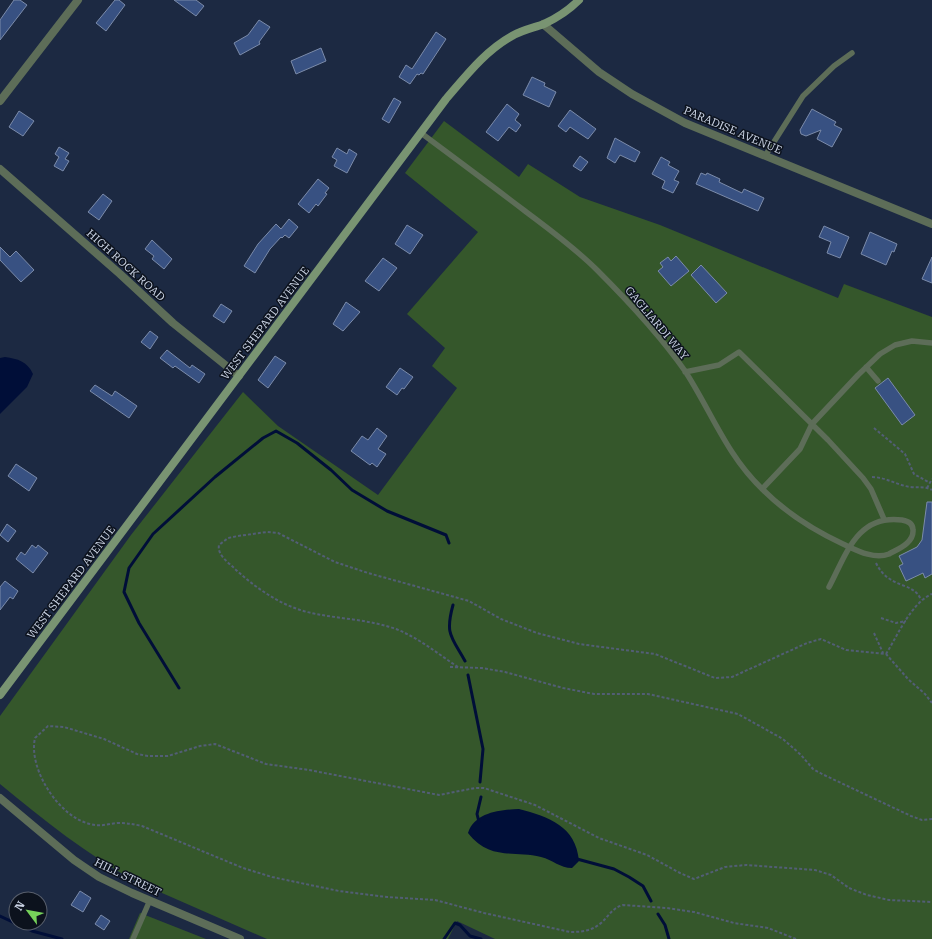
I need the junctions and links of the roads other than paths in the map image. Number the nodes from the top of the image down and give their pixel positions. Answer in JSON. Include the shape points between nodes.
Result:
{"nodes":[{"id":1,"x":78,"y":0,"type":"edge"},
{"id":2,"x":579,"y":0,"type":"edge"},
{"id":3,"x":543,"y":24,"type":"junction"},
{"id":4,"x":852,"y":53,"type":"dead end"},
{"id":5,"x":0,"y":101,"type":"edge"},
{"id":6,"x":421,"y":133,"type":"junction"},
{"id":7,"x":765,"y":156,"type":"junction"},
{"id":8,"x":0,"y":170,"type":"edge"},
{"id":9,"x":932,"y":224,"type":"edge"},
{"id":10,"x":932,"y":344,"type":"edge"},
{"id":11,"x":866,"y":367,"type":"junction"},
{"id":12,"x":685,"y":372,"type":"junction"},
{"id":13,"x":239,"y":376,"type":"junction"},
{"id":14,"x":878,"y":381,"type":"dead end"},
{"id":15,"x":812,"y":424,"type":"junction"},
{"id":16,"x":762,"y":489,"type":"junction"},
{"id":17,"x":884,"y":519,"type":"junction"},
{"id":18,"x":850,"y":547,"type":"junction"},
{"id":19,"x":829,"y":588,"type":"dead end"},
{"id":20,"x":0,"y":695,"type":"edge"},
{"id":21,"x":0,"y":798,"type":"edge"},
{"id":22,"x":150,"y":900,"type":"junction"},
{"id":23,"x":133,"y":939,"type":"edge"},
{"id":24,"x":240,"y":939,"type":"edge"}],
"edges":[{"from":1,"to":5,"type":"street"},
{"from":2,"to":3,"type":"street","name":"WEST SHEPARD AVENUE","via":[[564,13]]},
{"from":3,"to":6,"type":"street","name":"WEST SHEPARD AVENUE","via":[[522,31],[493,48],[464,78]]},
{"from":3,"to":7,"type":"street","name":"PARADISE AVENUE","via":[[599,72],[632,94],[685,123]]},
{"from":4,"to":7,"type":"lane","via":[[834,66],[803,96]]},
{"from":6,"to":12,"type":"lane","name":"GAGLIARDI WAY","via":[[579,253],[632,307]]},
{"from":6,"to":13,"type":"street","name":"WEST SHEPARD AVENUE"},
{"from":7,"to":9,"type":"street","name":"PARADISE AVENUE"},
{"from":8,"to":13,"type":"street","name":"HIGH ROCK ROAD","via":[[115,269],[173,323]]},
{"from":10,"to":11,"type":"lane","via":[[912,341],[895,345]]},
{"from":11,"to":14,"type":"lane"},
{"from":11,"to":15,"type":"lane"},
{"from":12,"to":15,"type":"lane","via":[[719,365],[739,352]]},
{"from":12,"to":16,"type":"lane","name":"GAGLIARDI WAY","via":[[732,453]]},
{"from":13,"to":20,"type":"street","name":"WEST SHEPARD AVENUE"},
{"from":15,"to":16,"type":"lane","via":[[800,449]]},
{"from":15,"to":17,"type":"lane","via":[[863,478],[871,489]]},
{"from":16,"to":18,"type":"lane","name":"GAGLIARDI WAY","via":[[783,510]]},
{"from":17,"to":18,"type":"lane","via":[[863,529]]},
{"from":17,"to":18,"type":"lane","name":"GAGLIARDI WAY","via":[[906,521],[912,526],[909,541],[884,556],[873,556]]},
{"from":18,"to":19,"type":"lane"},
{"from":21,"to":22,"type":"street","name":"HILL STREET","via":[[52,843],[86,868],[121,888]]},
{"from":22,"to":23,"type":"lane"},
{"from":22,"to":24,"type":"street","name":"HILL STREET"}]}
